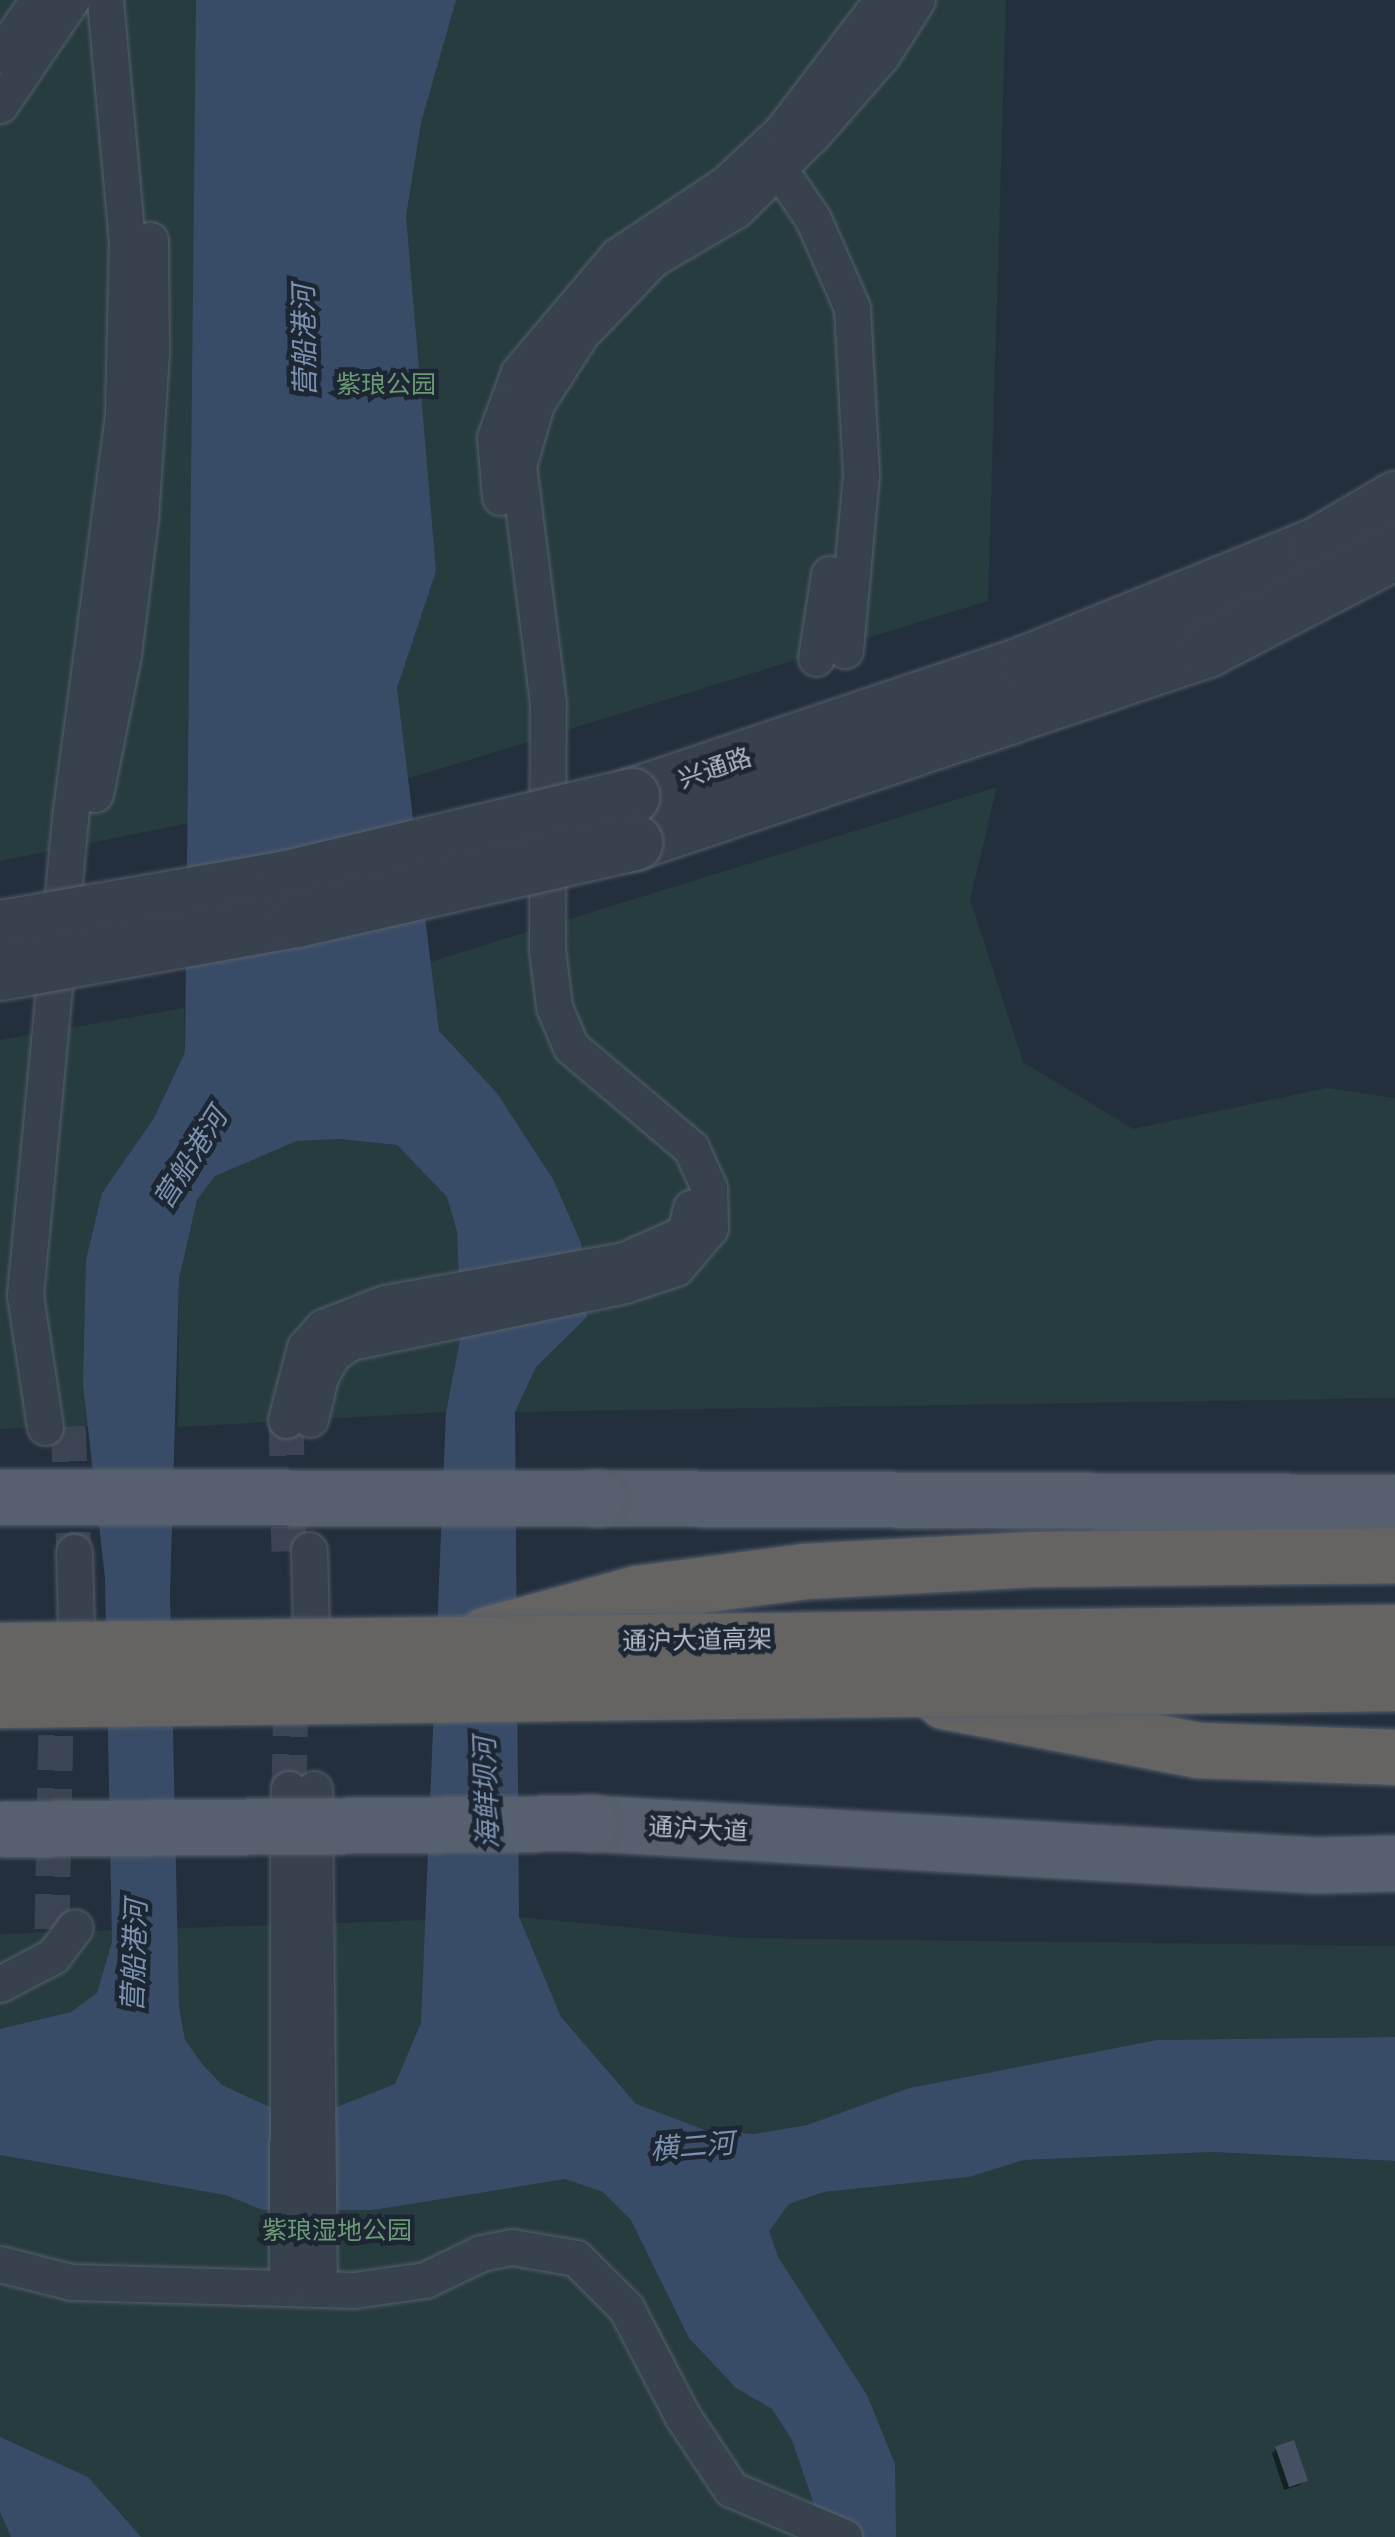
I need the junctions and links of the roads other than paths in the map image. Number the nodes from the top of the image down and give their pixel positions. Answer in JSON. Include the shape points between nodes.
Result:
{"nodes":[{"id":1,"x":38,"y":0,"type":"edge"},
{"id":2,"x":71,"y":0,"type":"edge"},
{"id":3,"x":105,"y":0,"type":"edge"},
{"id":4,"x":129,"y":0,"type":"edge"},
{"id":5,"x":882,"y":0,"type":"edge"},
{"id":6,"x":918,"y":0,"type":"edge"},
{"id":7,"x":0,"y":56,"type":"edge"},
{"id":8,"x":0,"y":105,"type":"edge"},
{"id":9,"x":762,"y":167,"type":"junction"},
{"id":10,"x":1395,"y":498,"type":"edge"},
{"id":11,"x":1395,"y":552,"type":"edge"},
{"id":12,"x":831,"y":654,"type":"dead end"},
{"id":13,"x":633,"y":819,"type":"junction"},
{"id":14,"x":0,"y":928,"type":"edge"},
{"id":15,"x":0,"y":972,"type":"edge"},
{"id":16,"x":298,"y":1419,"type":"tunnel mouth"},
{"id":17,"x":0,"y":1497,"type":"edge"},
{"id":18,"x":1395,"y":1502,"type":"edge"},
{"id":19,"x":299,"y":1550,"type":"tunnel mouth"},
{"id":20,"x":1395,"y":1555,"type":"edge"},
{"id":21,"x":1395,"y":1632,"type":"edge"},
{"id":22,"x":58,"y":1637,"type":"tunnel mouth"},
{"id":23,"x":458,"y":1642,"type":"junction"},
{"id":24,"x":0,"y":1650,"type":"edge"},
{"id":25,"x":1395,"y":1684,"type":"edge"},
{"id":26,"x":897,"y":1692,"type":"junction"},
{"id":27,"x":302,"y":1693,"type":"tunnel mouth"},
{"id":28,"x":77,"y":1697,"type":"tunnel mouth"},
{"id":29,"x":0,"y":1700,"type":"edge"},
{"id":30,"x":1395,"y":1756,"type":"edge"},
{"id":31,"x":302,"y":1789,"type":"tunnel mouth"},
{"id":32,"x":3,"y":1829,"type":"edge"},
{"id":33,"x":1395,"y":1863,"type":"edge"},
{"id":34,"x":0,"y":1963,"type":"edge"},
{"id":35,"x":0,"y":1984,"type":"edge"},
{"id":36,"x":0,"y":2264,"type":"edge"},
{"id":37,"x":0,"y":2283,"type":"edge"},
{"id":38,"x":303,"y":2288,"type":"junction"},
{"id":39,"x":814,"y":2534,"type":"edge"}],
"edges":[{"from":1,"to":7,"type":"street"},
{"from":2,"to":8,"type":"street"},
{"from":3,"to":4,"type":"street","via":[[128,242],[123,413],[72,810],[24,1295],[56,1426],[62,1362],[48,1306],[51,1235],[89,822],[123,654],[151,352],[151,251]]},
{"from":5,"to":9,"type":"street"},
{"from":6,"to":9,"type":"street","via":[[882,54]]},
{"from":9,"to":12,"type":"street","via":[[812,219],[852,308],[861,474]]},
{"from":9,"to":16,"type":"street","via":[[618,256],[519,372],[495,437],[532,707],[531,959],[542,1016],[559,1055],[675,1166],[692,1204],[685,1233],[624,1273],[425,1311],[385,1303],[323,1326],[300,1358]]},
{"from":10,"to":13,"type":"street","name":"兴通路","via":[[1317,546]]},
{"from":11,"to":13,"type":"street","name":"兴通路","via":[[1207,648]]},
{"from":13,"to":14,"type":"street","name":"兴通路","bridge":true},
{"from":13,"to":15,"type":"street","name":"兴通路","bridge":true,"via":[[296,919]]},
{"from":17,"to":18,"type":"main road","bridge":true},
{"from":19,"to":27,"type":"street"},
{"from":20,"to":23,"type":"highway","via":[[1033,1559],[804,1571],[638,1594]]},
{"from":21,"to":23,"type":"highway","name":"通沪大道高架","bridge":true},
{"from":22,"to":28,"type":"street","via":[[65,1552]]},
{"from":23,"to":24,"type":"highway","name":"通沪大道高架","bridge":true},
{"from":25,"to":26,"type":"highway","name":"通沪大道高架","bridge":true},
{"from":26,"to":29,"type":"highway","name":"通沪大道高架","bridge":true},
{"from":26,"to":30,"type":"highway","via":[[1198,1750]]},
{"from":31,"to":38,"type":"street"},
{"from":32,"to":33,"type":"main road","name":"通沪大道","bridge":true,"via":[[590,1823],[1316,1865]]},
{"from":34,"to":35,"type":"street","via":[[27,1955],[63,1928],[52,1956]]},
{"from":36,"to":38,"type":"street","via":[[71,2282]]},
{"from":37,"to":39,"type":"street","via":[[62,2300],[403,2304],[502,2267],[543,2268],[575,2282],[600,2306],[700,2481],[731,2509]]},
{"from":38,"to":39,"type":"street","via":[[424,2280],[512,2247],[576,2258],[626,2308],[683,2417],[731,2489]]}]}
